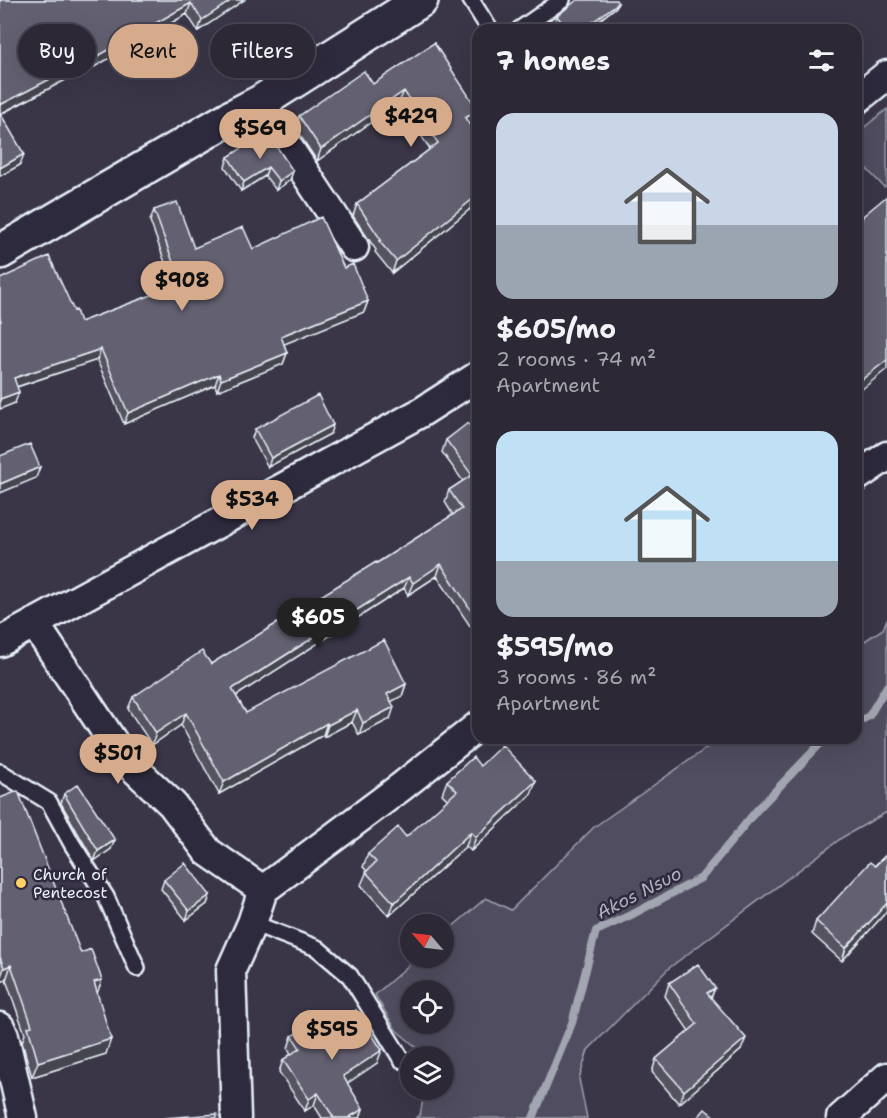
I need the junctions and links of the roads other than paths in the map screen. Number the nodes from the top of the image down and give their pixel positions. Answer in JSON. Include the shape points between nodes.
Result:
{"nodes":[{"id":1,"x":421,"y":0,"type":"edge"},
{"id":2,"x":471,"y":0,"type":"edge"},
{"id":3,"x":562,"y":0,"type":"edge"},
{"id":4,"x":486,"y":24,"type":"edge"},
{"id":5,"x":528,"y":24,"type":"edge"},
{"id":6,"x":887,"y":75,"type":"edge"},
{"id":7,"x":862,"y":95,"type":"edge"},
{"id":8,"x":259,"y":103,"type":"junction"},
{"id":9,"x":354,"y":247,"type":"dead end"},
{"id":10,"x":0,"y":252,"type":"edge"},
{"id":11,"x":472,"y":380,"type":"edge"},
{"id":12,"x":887,"y":456,"type":"edge"},
{"id":13,"x":862,"y":473,"type":"edge"},
{"id":14,"x":34,"y":623,"type":"junction"},
{"id":15,"x":0,"y":642,"type":"edge"},
{"id":16,"x":472,"y":731,"type":"edge"},
{"id":17,"x":0,"y":772,"type":"edge"},
{"id":18,"x":262,"y":890,"type":"junction"},
{"id":19,"x":252,"y":923,"type":"junction"},
{"id":20,"x":137,"y":968,"type":"dead end"},
{"id":21,"x":0,"y":1027,"type":"edge"},
{"id":22,"x":400,"y":1057,"type":"edge"},
{"id":23,"x":887,"y":1077,"type":"edge"},
{"id":24,"x":23,"y":1118,"type":"edge"},
{"id":25,"x":236,"y":1118,"type":"edge"},
{"id":26,"x":841,"y":1118,"type":"edge"}],
"edges":[{"from":1,"to":8,"type":"street"},
{"from":2,"to":4,"type":"lane"},
{"from":3,"to":5,"type":"lane"},
{"from":6,"to":7,"type":"street"},
{"from":8,"to":9,"type":"street"},
{"from":8,"to":10,"type":"street"},
{"from":11,"to":14,"type":"street","via":[[420,413]]},
{"from":12,"to":13,"type":"street"},
{"from":14,"to":15,"type":"street"},
{"from":14,"to":18,"type":"street","via":[[125,760],[172,804],[208,852]]},
{"from":16,"to":18,"type":"street"},
{"from":17,"to":20,"type":"lane","via":[[50,802],[106,897]]},
{"from":18,"to":19,"type":"street"},
{"from":19,"to":22,"type":"lane","via":[[317,948],[350,976]]},
{"from":19,"to":25,"type":"street","via":[[231,970]]},
{"from":21,"to":24,"type":"street"},
{"from":23,"to":26,"type":"street"}]}
